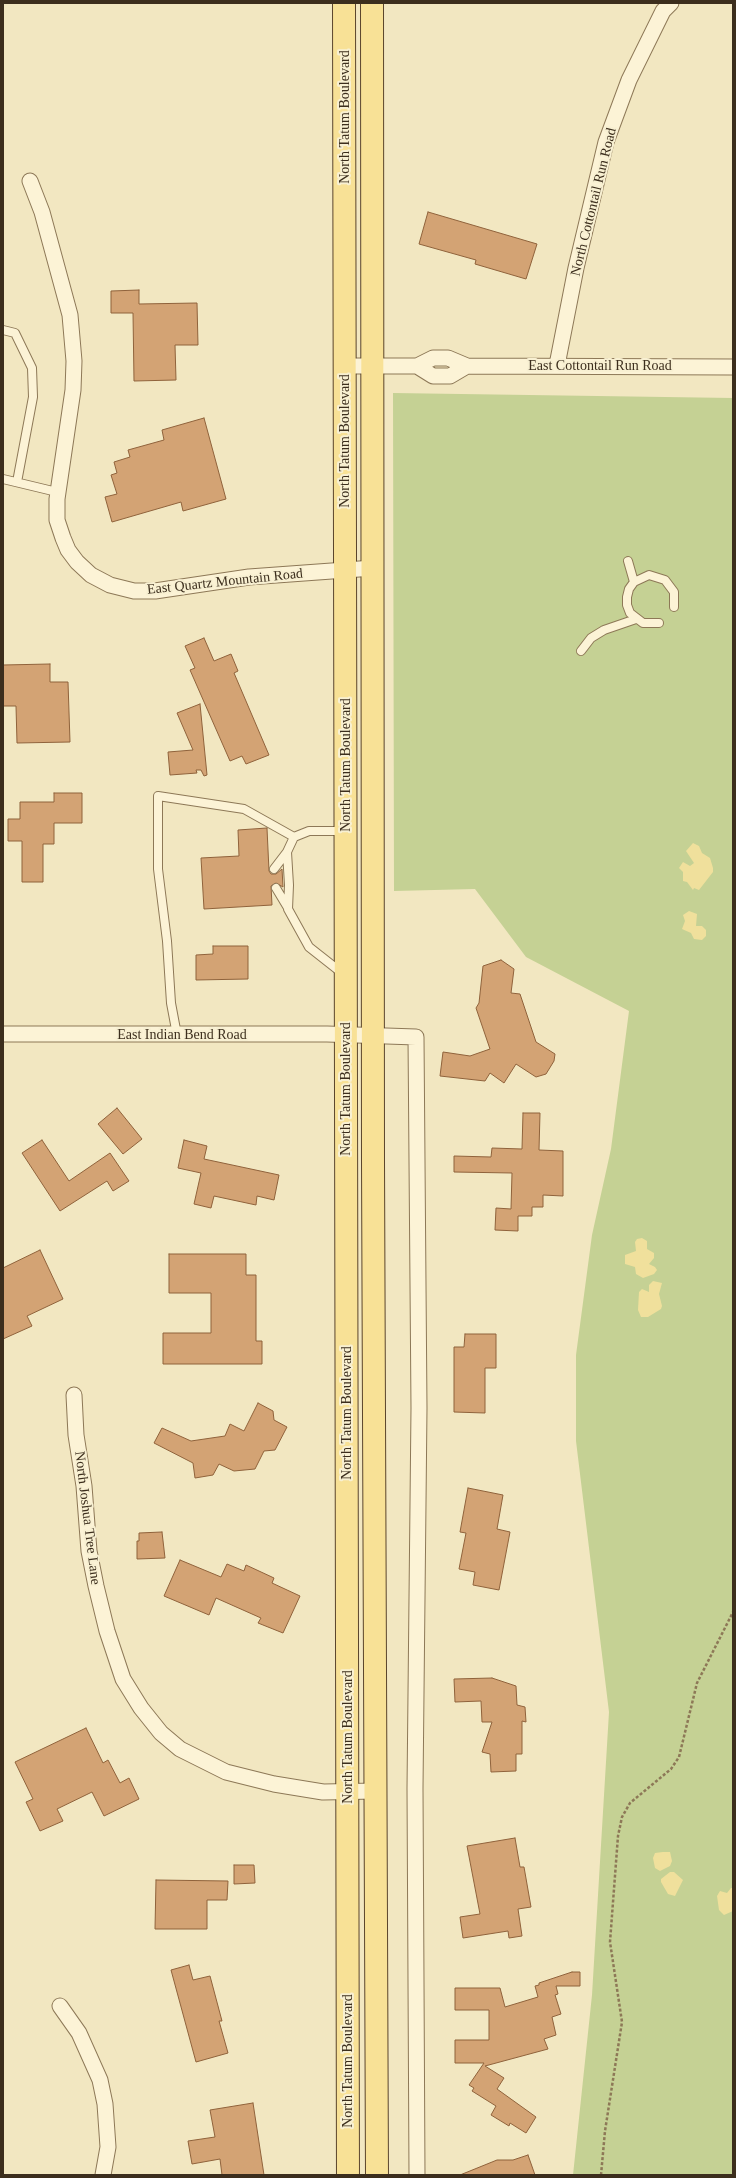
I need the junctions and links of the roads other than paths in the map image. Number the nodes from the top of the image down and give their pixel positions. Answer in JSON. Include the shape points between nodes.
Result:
{"nodes":[{"id":1,"x":344,"y":3,"type":"edge"},
{"id":2,"x":372,"y":3,"type":"edge"},
{"id":3,"x":671,"y":3,"type":"edge"},
{"id":4,"x":30,"y":181,"type":"dead end"},
{"id":5,"x":3,"y":330,"type":"edge"},
{"id":6,"x":556,"y":365,"type":"junction"},
{"id":7,"x":345,"y":366,"type":"junction"},
{"id":8,"x":372,"y":366,"type":"junction"},
{"id":9,"x":733,"y":366,"type":"edge"},
{"id":10,"x":3,"y":479,"type":"edge"},
{"id":11,"x":17,"y":482,"type":"junction"},
{"id":12,"x":57,"y":492,"type":"junction"},
{"id":13,"x":628,"y":561,"type":"dead end"},
{"id":14,"x":373,"y":568,"type":"junction"},
{"id":15,"x":346,"y":570,"type":"junction"},
{"id":16,"x":634,"y":582,"type":"junction"},
{"id":17,"x":674,"y":607,"type":"dead end"},
{"id":18,"x":636,"y":619,"type":"junction"},
{"id":19,"x":658,"y":623,"type":"dead end"},
{"id":20,"x":581,"y":651,"type":"dead end"},
{"id":21,"x":346,"y":831,"type":"junction"},
{"id":22,"x":294,"y":837,"type":"junction"},
{"id":23,"x":287,"y":852,"type":"junction"},
{"id":24,"x":274,"y":869,"type":"dead end"},
{"id":25,"x":276,"y":888,"type":"dead end"},
{"id":26,"x":288,"y":909,"type":"junction"},
{"id":27,"x":346,"y":976,"type":"junction"},
{"id":28,"x":3,"y":1034,"type":"edge"},
{"id":29,"x":177,"y":1035,"type":"junction"},
{"id":30,"x":360,"y":1035,"type":"junction"},
{"id":31,"x":74,"y":1395,"type":"dead end"},
{"id":32,"x":376,"y":1791,"type":"junction"},
{"id":33,"x":348,"y":1792,"type":"junction"},
{"id":34,"x":60,"y":2006,"type":"dead end"},
{"id":35,"x":103,"y":2175,"type":"edge"},
{"id":36,"x":348,"y":2175,"type":"edge"},
{"id":37,"x":377,"y":2175,"type":"edge"},
{"id":38,"x":417,"y":2175,"type":"edge"}],
"edges":[{"from":1,"to":7,"type":"main road","name":"North Tatum Boulevard"},
{"from":2,"to":8,"type":"main road","name":"North Tatum Boulevard"},
{"from":3,"to":6,"type":"street","name":"North Cottontail Run Road","via":[[663,11],[629,80],[606,142]]},
{"from":4,"to":12,"type":"street","name":"East Quartz Mountain Road","via":[[42,212],[70,315],[74,361],[73,390]]},
{"from":5,"to":11,"type":"lane","via":[[15,333],[32,368],[33,397]]},
{"from":6,"to":8,"type":"street","name":"East Cottontail Run Road","via":[[466,366],[448,358],[433,358],[417,366]]},
{"from":6,"to":9,"type":"street","name":"East Cottontail Run Road"},
{"from":7,"to":8,"type":"street","name":"East Cottontail Run Road"},
{"from":7,"to":15,"type":"main road","name":"North Tatum Boulevard"},
{"from":8,"to":14,"type":"main road","name":"North Tatum Boulevard"},
{"from":10,"to":11,"type":"lane"},
{"from":11,"to":12,"type":"lane"},
{"from":12,"to":15,"type":"street","name":"East Quartz Mountain Road","via":[[57,520],[68,550],[91,575],[110,585],[134,591],[155,591],[249,577]]},
{"from":13,"to":16,"type":"lane"},
{"from":14,"to":15,"type":"street","name":"East Quartz Mountain Road"},
{"from":14,"to":30,"type":"main road","name":"North Tatum Boulevard"},
{"from":15,"to":21,"type":"main road","name":"North Tatum Boulevard"},
{"from":16,"to":17,"type":"lane","via":[[649,575],[664,580],[674,592]]},
{"from":16,"to":18,"type":"lane","via":[[629,588],[627,605]]},
{"from":18,"to":19,"type":"lane","via":[[643,623]]},
{"from":18,"to":20,"type":"lane","via":[[604,630],[591,638]]},
{"from":21,"to":22,"type":"lane","via":[[309,831]]},
{"from":21,"to":27,"type":"main road","name":"North Tatum Boulevard"},
{"from":22,"to":23,"type":"lane"},
{"from":22,"to":29,"type":"lane","via":[[244,810],[158,796],[158,869],[167,941],[171,1003]]},
{"from":23,"to":24,"type":"lane"},
{"from":23,"to":26,"type":"lane"},
{"from":25,"to":26,"type":"lane"},
{"from":26,"to":27,"type":"lane","via":[[309,947]]},
{"from":27,"to":30,"type":"main road","name":"North Tatum Boulevard"},
{"from":28,"to":29,"type":"street","name":"East Indian Bend Road"},
{"from":29,"to":30,"type":"street","name":"East Indian Bend Road"},
{"from":30,"to":32,"type":"main road","name":"North Tatum Boulevard"},
{"from":30,"to":33,"type":"main road","name":"North Tatum Boulevard"},
{"from":30,"to":38,"type":"street","name":"North Tatum Boulevard","via":[[416,1037],[419,1400],[415,1788]]},
{"from":31,"to":33,"type":"street","name":"North Joshua Tree Lane","via":[[89,1551],[96,1586],[123,1679],[141,1708],[161,1733],[180,1749],[226,1772],[301,1789]]},
{"from":32,"to":33,"type":"street","name":"North Joshua Tree Lane"},
{"from":32,"to":37,"type":"main road","name":"North Tatum Boulevard"},
{"from":33,"to":36,"type":"main road","name":"North Tatum Boulevard"},
{"from":34,"to":35,"type":"street","via":[[79,2033],[100,2080],[105,2104],[108,2148]]}]}
